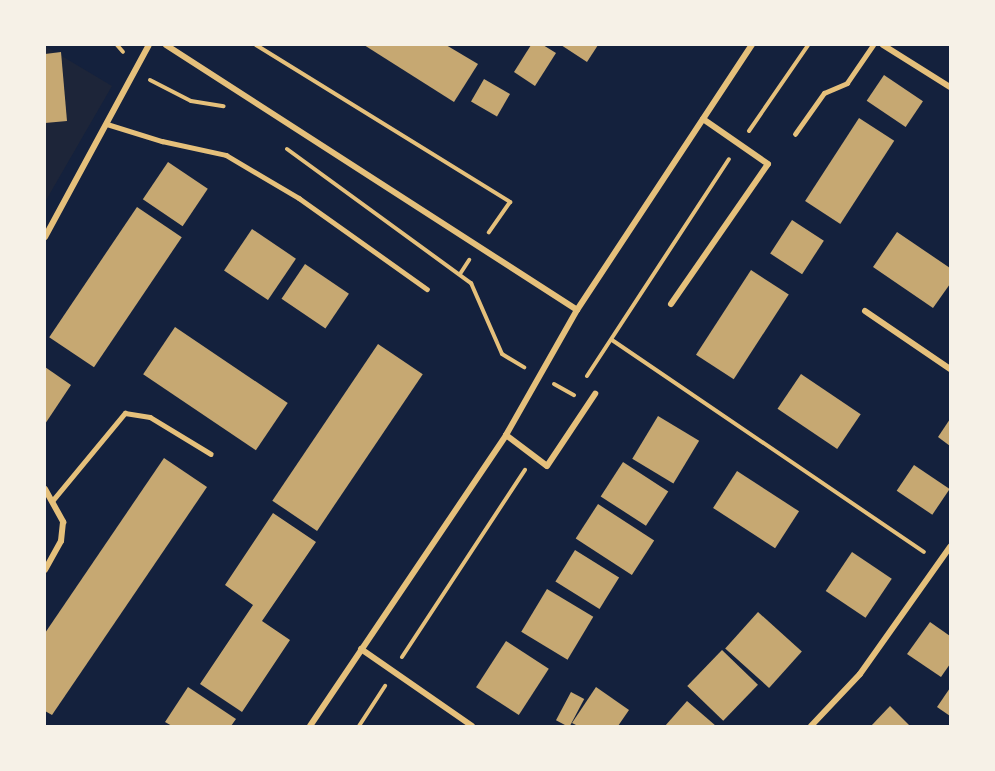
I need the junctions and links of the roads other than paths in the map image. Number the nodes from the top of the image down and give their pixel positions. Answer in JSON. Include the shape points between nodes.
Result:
{"nodes":[{"id":1,"x":149,"y":45,"type":"edge"},
{"id":2,"x":166,"y":45,"type":"edge"},
{"id":3,"x":752,"y":45,"type":"edge"},
{"id":4,"x":873,"y":45,"type":"edge"},
{"id":5,"x":883,"y":45,"type":"edge"},
{"id":6,"x":950,"y":87,"type":"edge"},
{"id":7,"x":703,"y":119,"type":"junction"},
{"id":8,"x":106,"y":124,"type":"junction"},
{"id":9,"x":795,"y":134,"type":"dead end"},
{"id":10,"x":45,"y":237,"type":"edge"},
{"id":11,"x":427,"y":289,"type":"dead end"},
{"id":12,"x":671,"y":303,"type":"dead end"},
{"id":13,"x":577,"y":310,"type":"junction"},
{"id":14,"x":865,"y":311,"type":"dead end"},
{"id":15,"x":950,"y":369,"type":"edge"},
{"id":16,"x":595,"y":394,"type":"dead end"},
{"id":17,"x":506,"y":435,"type":"junction"},
{"id":18,"x":211,"y":454,"type":"dead end"},
{"id":19,"x":45,"y":489,"type":"edge"},
{"id":20,"x":53,"y":500,"type":"junction"},
{"id":21,"x":950,"y":547,"type":"edge"},
{"id":22,"x":45,"y":570,"type":"edge"},
{"id":23,"x":361,"y":649,"type":"junction"},
{"id":24,"x":310,"y":726,"type":"edge"},
{"id":25,"x":472,"y":726,"type":"edge"},
{"id":26,"x":811,"y":726,"type":"edge"}],
"edges":[{"from":1,"to":8,"type":"street"},
{"from":2,"to":13,"type":"street"},
{"from":3,"to":7,"type":"street"},
{"from":4,"to":9,"type":"lane","via":[[847,83],[824,93]]},
{"from":5,"to":6,"type":"street"},
{"from":7,"to":12,"type":"street","via":[[768,164]]},
{"from":7,"to":13,"type":"street"},
{"from":8,"to":10,"type":"street"},
{"from":8,"to":11,"type":"lane","via":[[226,154],[299,198]]},
{"from":13,"to":17,"type":"street"},
{"from":14,"to":15,"type":"street"},
{"from":16,"to":17,"type":"street","via":[[547,466]]},
{"from":17,"to":23,"type":"street"},
{"from":18,"to":20,"type":"lane","via":[[150,417],[125,413]]},
{"from":19,"to":20,"type":"street"},
{"from":20,"to":22,"type":"street","via":[[63,522],[62,532]]},
{"from":21,"to":26,"type":"street","via":[[860,674]]},
{"from":23,"to":24,"type":"street"},
{"from":23,"to":25,"type":"street"}]}
